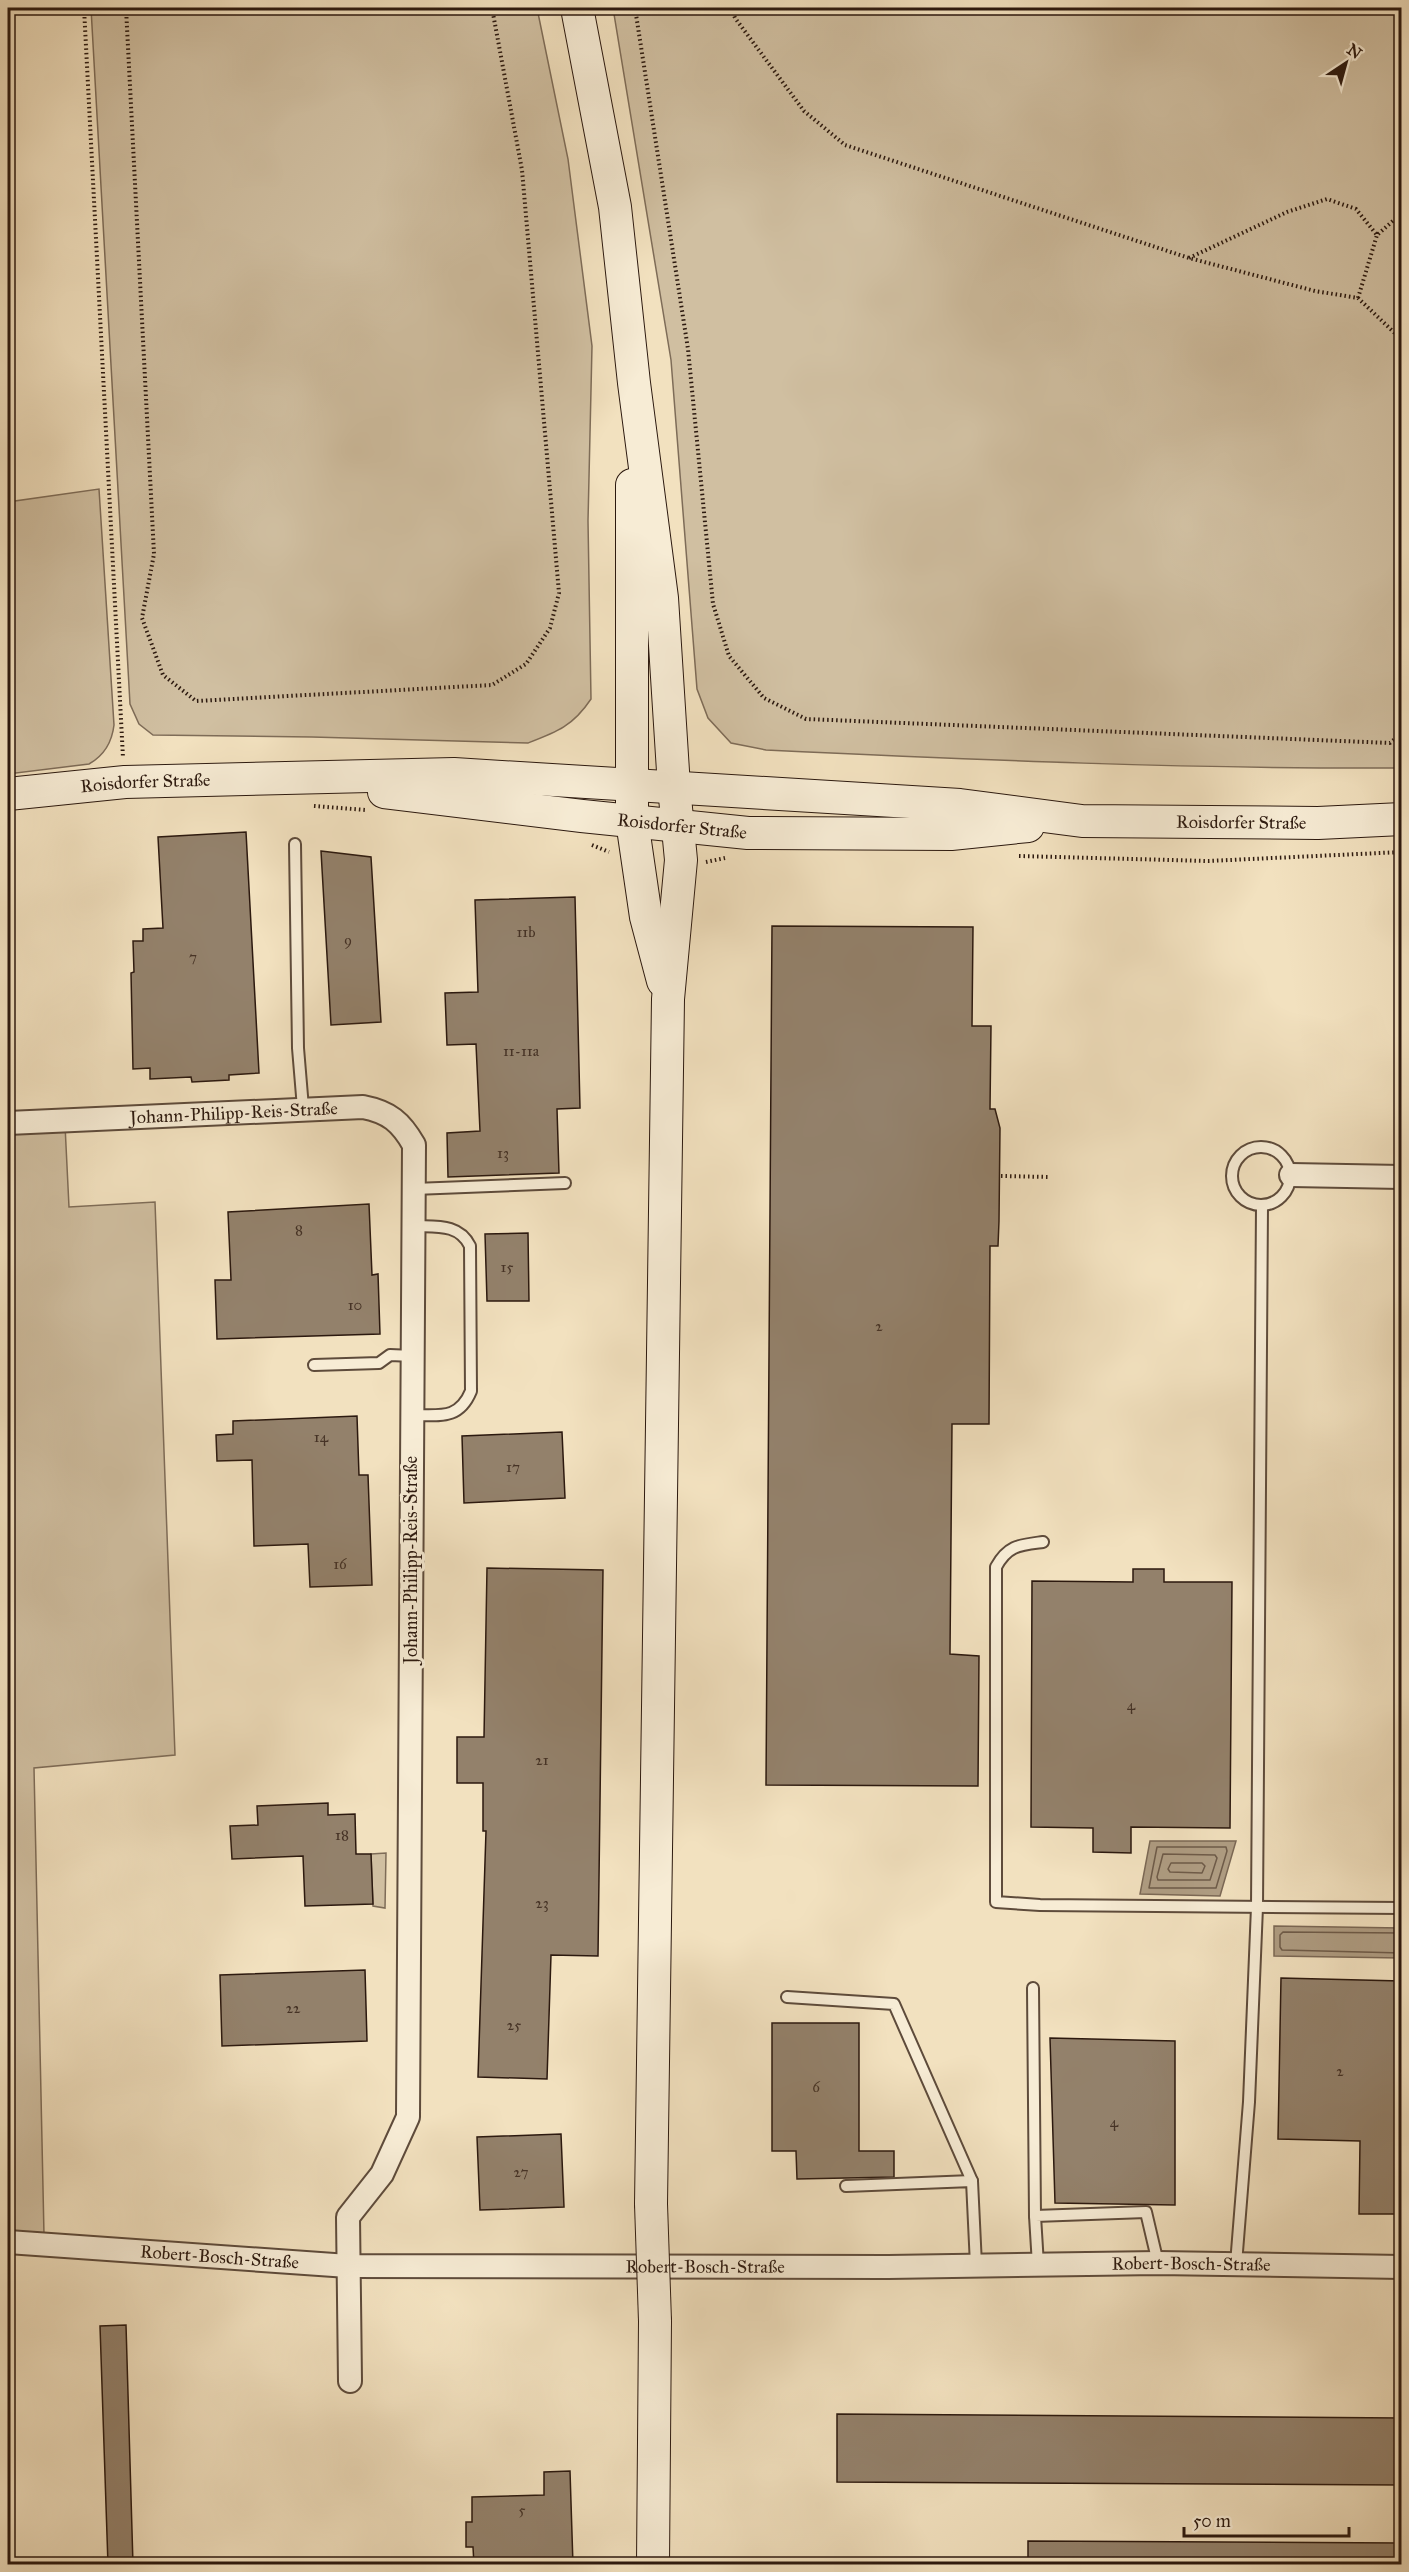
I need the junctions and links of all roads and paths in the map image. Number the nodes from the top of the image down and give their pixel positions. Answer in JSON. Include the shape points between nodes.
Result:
{"nodes":[{"id":1,"x":84,"y":8,"type":"edge"},
{"id":2,"x":126,"y":8,"type":"edge"},
{"id":3,"x":492,"y":8,"type":"edge"},
{"id":4,"x":577,"y":8,"type":"edge"},
{"id":5,"x":635,"y":8,"type":"edge"},
{"id":6,"x":731,"y":8,"type":"edge"},
{"id":7,"x":1401,"y":213,"type":"edge"},
{"id":8,"x":1377,"y":235,"type":"junction"},
{"id":9,"x":1189,"y":258,"type":"junction"},
{"id":10,"x":1358,"y":298,"type":"junction"},
{"id":11,"x":1401,"y":340,"type":"edge"},
{"id":12,"x":634,"y":382,"type":"junction"},
{"id":13,"x":1401,"y":733,"type":"edge"},
{"id":14,"x":285,"y":779,"type":"junction"},
{"id":15,"x":124,"y":782,"type":"junction"},
{"id":16,"x":631,"y":784,"type":"junction"},
{"id":17,"x":674,"y":787,"type":"junction"},
{"id":18,"x":8,"y":794,"type":"edge"},
{"id":19,"x":1401,"y":819,"type":"edge"},
{"id":20,"x":632,"y":820,"type":"junction"},
{"id":21,"x":1082,"y":821,"type":"junction"},
{"id":22,"x":680,"y":825,"type":"junction"},
{"id":23,"x":295,"y":844,"type":"dead end"},
{"id":24,"x":668,"y":999,"type":"junction"},
{"id":25,"x":303,"y":1108,"type":"junction"},
{"id":26,"x":8,"y":1123,"type":"edge"},
{"id":27,"x":1291,"y":1175,"type":"junction"},
{"id":28,"x":1000,"y":1176,"type":"dead end"},
{"id":29,"x":1050,"y":1177,"type":"dead end"},
{"id":30,"x":1401,"y":1177,"type":"edge"},
{"id":31,"x":565,"y":1184,"type":"dead end"},
{"id":32,"x":414,"y":1189,"type":"junction"},
{"id":33,"x":1262,"y":1206,"type":"junction"},
{"id":34,"x":414,"y":1226,"type":"junction"},
{"id":35,"x":413,"y":1356,"type":"junction"},
{"id":36,"x":314,"y":1365,"type":"dead end"},
{"id":37,"x":412,"y":1415,"type":"junction"},
{"id":38,"x":1042,"y":1542,"type":"dead end"},
{"id":39,"x":1257,"y":1907,"type":"junction"},
{"id":40,"x":1401,"y":1908,"type":"edge"},
{"id":41,"x":1033,"y":1988,"type":"dead end"},
{"id":42,"x":787,"y":1997,"type":"dead end"},
{"id":43,"x":972,"y":2181,"type":"junction"},
{"id":44,"x":846,"y":2186,"type":"dead end"},
{"id":45,"x":1035,"y":2216,"type":"junction"},
{"id":46,"x":8,"y":2242,"type":"edge"},
{"id":47,"x":1158,"y":2263,"type":"junction"},
{"id":48,"x":1236,"y":2264,"type":"junction"},
{"id":49,"x":976,"y":2265,"type":"junction"},
{"id":50,"x":348,"y":2266,"type":"junction"},
{"id":51,"x":1038,"y":2266,"type":"junction"},
{"id":52,"x":1401,"y":2267,"type":"edge"},
{"id":53,"x":350,"y":2381,"type":"dead end"},
{"id":54,"x":653,"y":2565,"type":"edge"}],
"edges":[{"from":1,"to":15,"type":"path"},
{"from":2,"to":3,"type":"path","via":[[154,554],[142,618],[163,675],[196,701],[492,685],[526,664],[550,628],[559,592],[522,170]]},
{"from":4,"to":12,"type":"main road","via":[[615,207]]},
{"from":5,"to":13,"type":"path","via":[[688,349],[713,604],[729,657],[764,698],[806,719],[1390,743]]},
{"from":6,"to":9,"type":"path","via":[[804,111],[845,145]]},
{"from":7,"to":8,"type":"path"},
{"from":8,"to":9,"type":"path","via":[[1356,209],[1328,199],[1287,212]]},
{"from":8,"to":10,"type":"path"},
{"from":9,"to":10,"type":"path","via":[[1315,291]]},
{"from":10,"to":11,"type":"path"},
{"from":12,"to":16,"type":"main road"},
{"from":12,"to":17,"type":"main road","via":[[662,598]]},
{"from":14,"to":15,"type":"main road","name":"Roisdorfer Straße"},
{"from":14,"to":16,"type":"main road","name":"Roisdorfer Straße","via":[[454,774]]},
{"from":14,"to":20,"type":"main road","name":"Roisdorfer Straße"},
{"from":15,"to":18,"type":"main road","name":"Roisdorfer Straße"},
{"from":16,"to":17,"type":"main road","name":"Roisdorfer Straße"},
{"from":16,"to":20,"type":"main road"},
{"from":17,"to":21,"type":"main road","name":"Roisdorfer Straße","via":[[960,805]]},
{"from":17,"to":22,"type":"main road"},
{"from":19,"to":21,"type":"main road","name":"Roisdorfer Straße","via":[[1318,823]]},
{"from":20,"to":22,"type":"main road","name":"Roisdorfer Straße"},
{"from":20,"to":24,"type":"main road","via":[[646,917]]},
{"from":21,"to":22,"type":"main road","name":"Roisdorfer Straße","via":[[951,834],[747,833]]},
{"from":22,"to":24,"type":"main road","via":[[681,861]]},
{"from":23,"to":25,"type":"lane","via":[[298,1048]]},
{"from":24,"to":54,"type":"main road","bridge":true,"via":[[651,2204],[655,2321]]},
{"from":25,"to":26,"type":"street","name":"Johann-Philipp-Reis-Straße"},
{"from":25,"to":32,"type":"street","name":"Johann-Philipp-Reis-Straße","via":[[363,1107],[393,1116],[414,1145]]},
{"from":27,"to":30,"type":"street"},
{"from":27,"to":33,"type":"lane","via":[[1286,1193],[1271,1205]]},
{"from":27,"to":33,"type":"lane","via":[[1287,1161],[1276,1151],[1262,1147],[1252,1148],[1236,1161],[1231,1180],[1242,1199]]},
{"from":28,"to":29,"type":"path"},
{"from":31,"to":32,"type":"lane"},
{"from":32,"to":34,"type":"street","name":"Johann-Philipp-Reis-Straße"},
{"from":33,"to":39,"type":"lane"},
{"from":34,"to":35,"type":"street","name":"Johann-Philipp-Reis-Straße"},
{"from":34,"to":37,"type":"lane","via":[[447,1227],[458,1231],[470,1246],[471,1391],[460,1409],[448,1414]]},
{"from":35,"to":36,"type":"lane","via":[[390,1355],[379,1363]]},
{"from":35,"to":37,"type":"street","name":"Johann-Philipp-Reis-Straße"},
{"from":37,"to":50,"type":"street","name":"Johann-Philipp-Reis-Straße","via":[[408,2116],[382,2174],[348,2217]]},
{"from":38,"to":39,"type":"lane","via":[[1018,1545],[1003,1553],[996,1566],[996,1902]]},
{"from":39,"to":40,"type":"lane"},
{"from":39,"to":48,"type":"lane","via":[[1249,2102]]},
{"from":41,"to":45,"type":"lane"},
{"from":42,"to":43,"type":"lane","via":[[894,2004]]},
{"from":43,"to":44,"type":"lane"},
{"from":43,"to":49,"type":"lane"},
{"from":45,"to":47,"type":"lane","via":[[1146,2212]]},
{"from":45,"to":51,"type":"lane"},
{"from":46,"to":50,"type":"street","name":"Robert-Bosch-Straße"},
{"from":47,"to":48,"type":"street","name":"Robert-Bosch-Straße"},
{"from":47,"to":51,"type":"street","name":"Robert-Bosch-Straße"},
{"from":48,"to":52,"type":"street","name":"Robert-Bosch-Straße"},
{"from":49,"to":50,"type":"street","name":"Robert-Bosch-Straße"},
{"from":49,"to":51,"type":"street","name":"Robert-Bosch-Straße"},
{"from":50,"to":53,"type":"street","name":"Johann-Philipp-Reis-Straße"}]}
